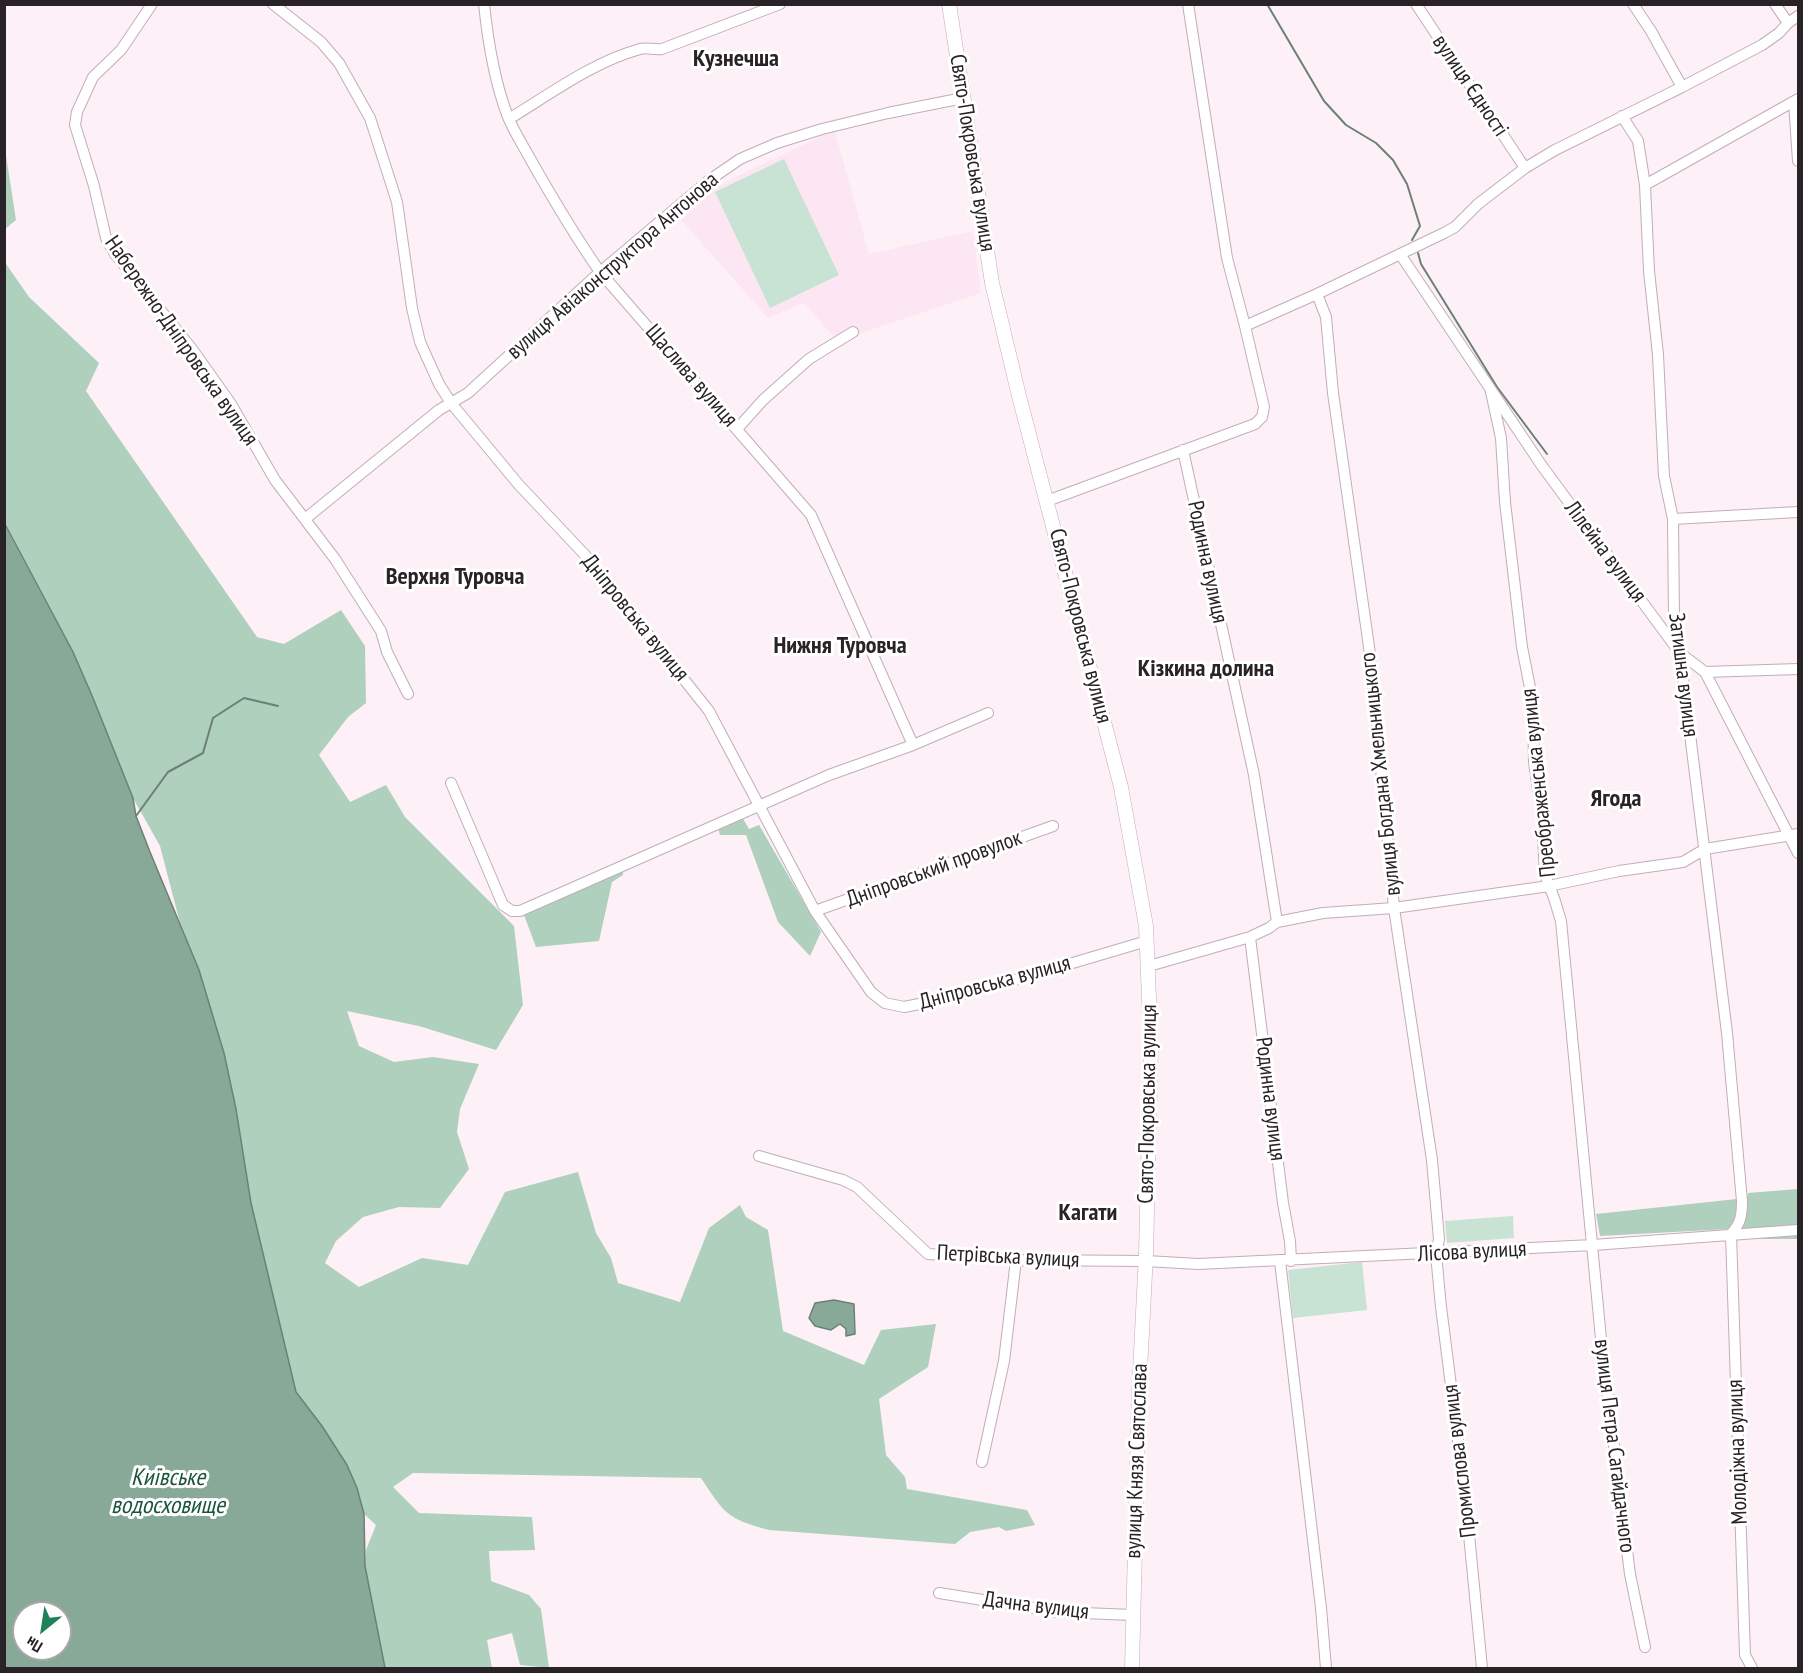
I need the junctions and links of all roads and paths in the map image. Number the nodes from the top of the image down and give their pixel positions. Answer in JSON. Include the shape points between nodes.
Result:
{"nodes":[{"id":1,"x":273,"y":4,"type":"edge"},
{"id":2,"x":484,"y":4,"type":"edge"},
{"id":3,"x":780,"y":4,"type":"edge"},
{"id":4,"x":949,"y":4,"type":"edge"},
{"id":5,"x":1188,"y":4,"type":"edge"},
{"id":6,"x":1416,"y":4,"type":"edge"},
{"id":7,"x":1633,"y":4,"type":"edge"},
{"id":8,"x":1775,"y":4,"type":"edge"},
{"id":9,"x":149,"y":6,"type":"edge"},
{"id":10,"x":1798,"y":16,"type":"edge"},
{"id":11,"x":1788,"y":23,"type":"junction"},
{"id":12,"x":1682,"y":87,"type":"junction"},
{"id":13,"x":963,"y":98,"type":"junction"},
{"id":14,"x":1796,"y":100,"type":"edge"},
{"id":15,"x":1622,"y":116,"type":"junction"},
{"id":16,"x":509,"y":119,"type":"junction"},
{"id":17,"x":1798,"y":161,"type":"edge"},
{"id":18,"x":1525,"y":168,"type":"junction"},
{"id":19,"x":1645,"y":185,"type":"junction"},
{"id":20,"x":1400,"y":254,"type":"junction"},
{"id":21,"x":600,"y":272,"type":"junction"},
{"id":22,"x":1317,"y":294,"type":"junction"},
{"id":23,"x":1245,"y":326,"type":"junction"},
{"id":24,"x":853,"y":332,"type":"dead end"},
{"id":25,"x":1491,"y":392,"type":"junction"},
{"id":26,"x":451,"y":404,"type":"junction"},
{"id":27,"x":738,"y":429,"type":"junction"},
{"id":28,"x":1183,"y":450,"type":"junction"},
{"id":29,"x":1047,"y":501,"type":"junction"},
{"id":30,"x":1798,"y":512,"type":"edge"},
{"id":31,"x":305,"y":519,"type":"junction"},
{"id":32,"x":1673,"y":519,"type":"junction"},
{"id":33,"x":1680,"y":653,"type":"junction"},
{"id":34,"x":1798,"y":669,"type":"edge"},
{"id":35,"x":1705,"y":672,"type":"junction"},
{"id":36,"x":408,"y":694,"type":"dead end"},
{"id":37,"x":988,"y":713,"type":"dead end"},
{"id":38,"x":914,"y":745,"type":"junction"},
{"id":39,"x":451,"y":783,"type":"dead end"},
{"id":40,"x":758,"y":806,"type":"junction"},
{"id":41,"x":1053,"y":826,"type":"dead end"},
{"id":42,"x":1793,"y":835,"type":"edge"},
{"id":43,"x":1705,"y":849,"type":"junction"},
{"id":44,"x":1798,"y":853,"type":"edge"},
{"id":45,"x":1549,"y":886,"type":"junction"},
{"id":46,"x":1394,"y":908,"type":"junction"},
{"id":47,"x":815,"y":911,"type":"junction"},
{"id":48,"x":1277,"y":922,"type":"junction"},
{"id":49,"x":1250,"y":937,"type":"junction"},
{"id":50,"x":1147,"y":940,"type":"junction"},
{"id":51,"x":1149,"y":966,"type":"junction"},
{"id":52,"x":759,"y":1156,"type":"dead end"},
{"id":53,"x":1798,"y":1230,"type":"edge"},
{"id":54,"x":1731,"y":1234,"type":"junction"},
{"id":55,"x":1593,"y":1245,"type":"junction"},
{"id":56,"x":1436,"y":1254,"type":"junction"},
{"id":57,"x":1146,"y":1258,"type":"junction"},
{"id":58,"x":1016,"y":1260,"type":"junction"},
{"id":59,"x":1286,"y":1261,"type":"junction"},
{"id":60,"x":982,"y":1462,"type":"dead end"},
{"id":61,"x":939,"y":1593,"type":"dead end"},
{"id":62,"x":1133,"y":1615,"type":"junction"},
{"id":63,"x":1645,"y":1647,"type":"dead end"},
{"id":64,"x":1132,"y":1668,"type":"edge"},
{"id":65,"x":1326,"y":1668,"type":"edge"},
{"id":66,"x":1482,"y":1668,"type":"edge"},
{"id":67,"x":1752,"y":1668,"type":"edge"}],
"edges":[{"from":1,"to":26,"type":"street","name":"Дніпровська вулиця","via":[[321,42],[339,63],[370,118],[397,202],[420,342]]},
{"from":2,"to":16,"type":"street","name":"Щаслива вулиця","via":[[488,37]]},
{"from":3,"to":16,"type":"street","via":[[662,49],[643,48],[596,67]]},
{"from":4,"to":13,"type":"main road","name":"Свято-Покровська вулиця"},
{"from":5,"to":23,"type":"street","via":[[1227,258]]},
{"from":6,"to":18,"type":"street","name":"вулиця Єдності"},
{"from":7,"to":12,"type":"street"},
{"from":8,"to":11,"type":"street"},
{"from":9,"to":31,"type":"street","name":"Набережно-Дніпровська вулиця","via":[[121,50],[93,77],[77,112],[77,135],[106,238],[231,404],[275,480]]},
{"from":10,"to":11,"type":"street"},
{"from":11,"to":12,"type":"street","via":[[1762,45]]},
{"from":12,"to":15,"type":"street"},
{"from":13,"to":21,"type":"street","name":"вулиця Авіаконструктора Антонова","via":[[822,129],[740,159]]},
{"from":13,"to":29,"type":"main road","name":"Свято-Покровська вулиця","via":[[992,283]]},
{"from":14,"to":17,"type":"street"},
{"from":14,"to":19,"type":"street"},
{"from":15,"to":18,"type":"street"},
{"from":15,"to":19,"type":"street","name":"Затишна вулиця","via":[[1638,141]]},
{"from":16,"to":21,"type":"street","name":"Щаслива вулиця","via":[[574,235]]},
{"from":18,"to":20,"type":"street","via":[[1455,227]]},
{"from":19,"to":32,"type":"street","name":"Затишна вулиця","via":[[1664,476]]},
{"from":20,"to":22,"type":"street"},
{"from":20,"to":25,"type":"street","name":"Лілейна вулиця"},
{"from":21,"to":26,"type":"street","name":"вулиця Авіаконструктора Антонова","via":[[468,393]]},
{"from":21,"to":27,"type":"street","name":"Щаслива вулиця"},
{"from":22,"to":23,"type":"street"},
{"from":22,"to":46,"type":"street","name":"вулиця Богдана Хмельницького","via":[[1326,317],[1371,661]]},
{"from":23,"to":28,"type":"street","via":[[1264,407],[1262,417],[1256,424]]},
{"from":24,"to":27,"type":"street","via":[[809,359]]},
{"from":25,"to":33,"type":"street","name":"Лілейна вулиця"},
{"from":25,"to":45,"type":"street","name":"Преображенська вулиця","via":[[1502,438],[1505,502],[1522,647],[1533,704],[1534,762]]},
{"from":26,"to":31,"type":"street","name":"вулиця Авіаконструктора Антонова"},
{"from":26,"to":40,"type":"street","name":"Дніпровська вулиця","via":[[586,556],[709,711]]},
{"from":27,"to":38,"type":"street","name":"Щаслива вулиця","via":[[811,515]]},
{"from":28,"to":29,"type":"street"},
{"from":28,"to":48,"type":"street","name":"Родинна вулиця","via":[[1254,775]]},
{"from":29,"to":50,"type":"main road","name":"Свято-Покровська вулиця","via":[[1121,787]]},
{"from":30,"to":32,"type":"street"},
{"from":31,"to":36,"type":"street","name":"Набережно-Дніпровська вулиця","via":[[381,631]]},
{"from":32,"to":33,"type":"street","name":"Затишна вулиця","via":[[1674,619]]},
{"from":33,"to":35,"type":"street","name":"Лілейна вулиця"},
{"from":33,"to":43,"type":"street","name":"Затишна вулиця"},
{"from":34,"to":35,"type":"street"},
{"from":35,"to":42,"type":"street","name":"Лілейна вулиця"},
{"from":37,"to":38,"type":"street"},
{"from":38,"to":40,"type":"street","via":[[829,775]]},
{"from":39,"to":40,"type":"street","via":[[503,905],[512,911],[520,911]]},
{"from":40,"to":47,"type":"street","name":"Дніпровська вулиця"},
{"from":41,"to":47,"type":"street","name":"Дніпровський провулок"},
{"from":42,"to":43,"type":"street"},
{"from":42,"to":44,"type":"street","name":"Лілейна вулиця"},
{"from":43,"to":45,"type":"street","via":[[1683,862]]},
{"from":43,"to":54,"type":"street","name":"Затишна вулиця","via":[[1742,1201],[1739,1225]]},
{"from":45,"to":46,"type":"street"},
{"from":45,"to":55,"type":"street","name":"Преображенська вулиця","via":[[1561,921]]},
{"from":46,"to":48,"type":"street","via":[[1323,913]]},
{"from":46,"to":56,"type":"street","name":"вулиця Богдана Хмельницького","via":[[1432,1160],[1439,1239]]},
{"from":47,"to":50,"type":"street","name":"Дніпровська вулиця","via":[[871,992],[885,1003],[904,1007],[945,999]]},
{"from":48,"to":49,"type":"street"},
{"from":49,"to":51,"type":"street"},
{"from":49,"to":59,"type":"street","name":"Родинна вулиця","via":[[1290,1241]]},
{"from":50,"to":51,"type":"main road","name":"Свято-Покровська вулиця"},
{"from":51,"to":57,"type":"main road","name":"Свято-Покровська вулиця"},
{"from":52,"to":58,"type":"street","name":"Петрівська вулиця","via":[[857,1187],[928,1254]]},
{"from":53,"to":54,"type":"street","name":"Лісова вулиця"},
{"from":54,"to":55,"type":"street","name":"Лісова вулиця"},
{"from":54,"to":67,"type":"street","name":"Молодіжна вулиця","via":[[1745,1655]]},
{"from":55,"to":56,"type":"street","name":"Лісова вулиця"},
{"from":55,"to":63,"type":"street","name":"вулиця Петра Сагайдачного","via":[[1630,1574]]},
{"from":56,"to":59,"type":"street","name":"Лісова вулиця"},
{"from":56,"to":66,"type":"street","name":"Промислова вулиця"},
{"from":57,"to":58,"type":"street","name":"Петрівська вулиця"},
{"from":57,"to":59,"type":"street","name":"Лісова вулиця","via":[[1198,1264]]},
{"from":57,"to":62,"type":"main road","name":"вулиця Князя Святослава"},
{"from":58,"to":60,"type":"street","via":[[1004,1360]]},
{"from":59,"to":65,"type":"street","name":"Родинна вулиця"},
{"from":61,"to":62,"type":"street","name":"Дачна вулиця","via":[[1058,1612]]},
{"from":62,"to":64,"type":"main road","name":"вулиця Князя Святослава"}]}
